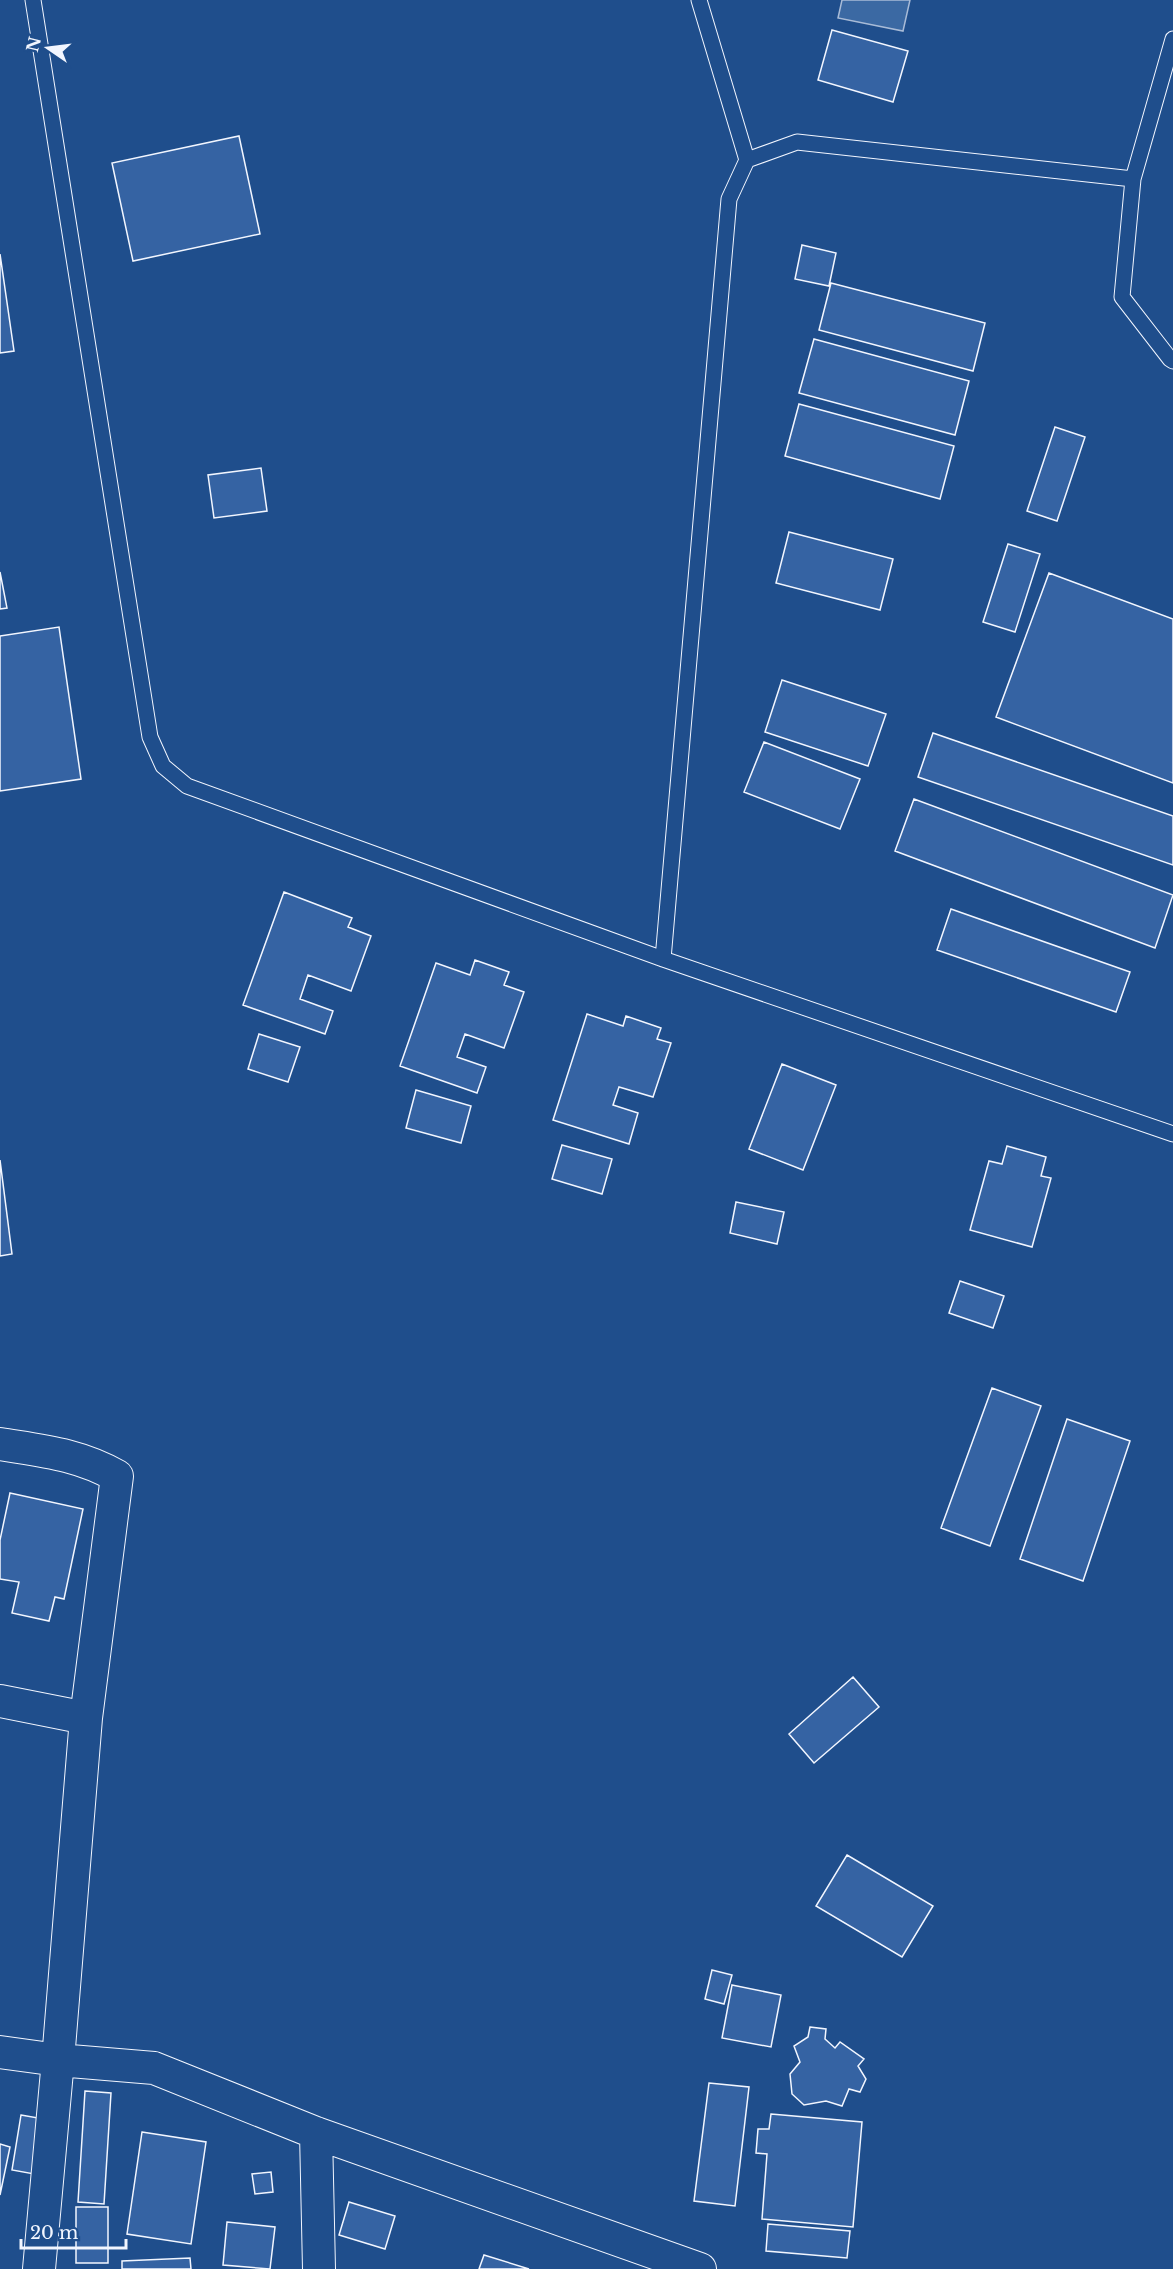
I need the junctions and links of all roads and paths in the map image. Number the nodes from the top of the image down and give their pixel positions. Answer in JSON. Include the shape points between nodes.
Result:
{"nodes":[{"id":1,"x":33,"y":0,"type":"edge"},
{"id":2,"x":699,"y":0,"type":"edge"},
{"id":3,"x":1173,"y":39,"type":"edge"},
{"id":4,"x":747,"y":160,"type":"junction"},
{"id":5,"x":1133,"y":179,"type":"junction"},
{"id":6,"x":1173,"y":361,"type":"edge"},
{"id":7,"x":663,"y":959,"type":"junction"},
{"id":8,"x":1173,"y":1134,"type":"edge"},
{"id":9,"x":0,"y":1444,"type":"edge"},
{"id":10,"x":0,"y":1701,"type":"edge"},
{"id":11,"x":86,"y":1718,"type":"junction"},
{"id":12,"x":0,"y":2052,"type":"edge"},
{"id":13,"x":58,"y":2060,"type":"junction"},
{"id":14,"x":316,"y":2133,"type":"junction"},
{"id":15,"x":39,"y":2269,"type":"edge"},
{"id":16,"x":319,"y":2269,"type":"edge"},
{"id":17,"x":700,"y":2269,"type":"edge"}],
"edges":[{"from":1,"to":7,"type":"lane","via":[[150,737],[163,766],[187,786]]},
{"from":2,"to":4,"type":"lane"},
{"from":3,"to":5,"type":"lane"},
{"from":4,"to":5,"type":"lane","via":[[797,142]]},
{"from":4,"to":7,"type":"lane","via":[[729,200]]},
{"from":5,"to":6,"type":"lane","via":[[1122,297]]},
{"from":7,"to":8,"type":"lane"},
{"from":9,"to":11,"type":"street","via":[[66,1454],[117,1476]]},
{"from":10,"to":11,"type":"street"},
{"from":11,"to":13,"type":"street"},
{"from":12,"to":13,"type":"street"},
{"from":13,"to":14,"type":"street","via":[[154,2068]]},
{"from":13,"to":15,"type":"street"},
{"from":14,"to":16,"type":"street"},
{"from":14,"to":17,"type":"street"}]}
